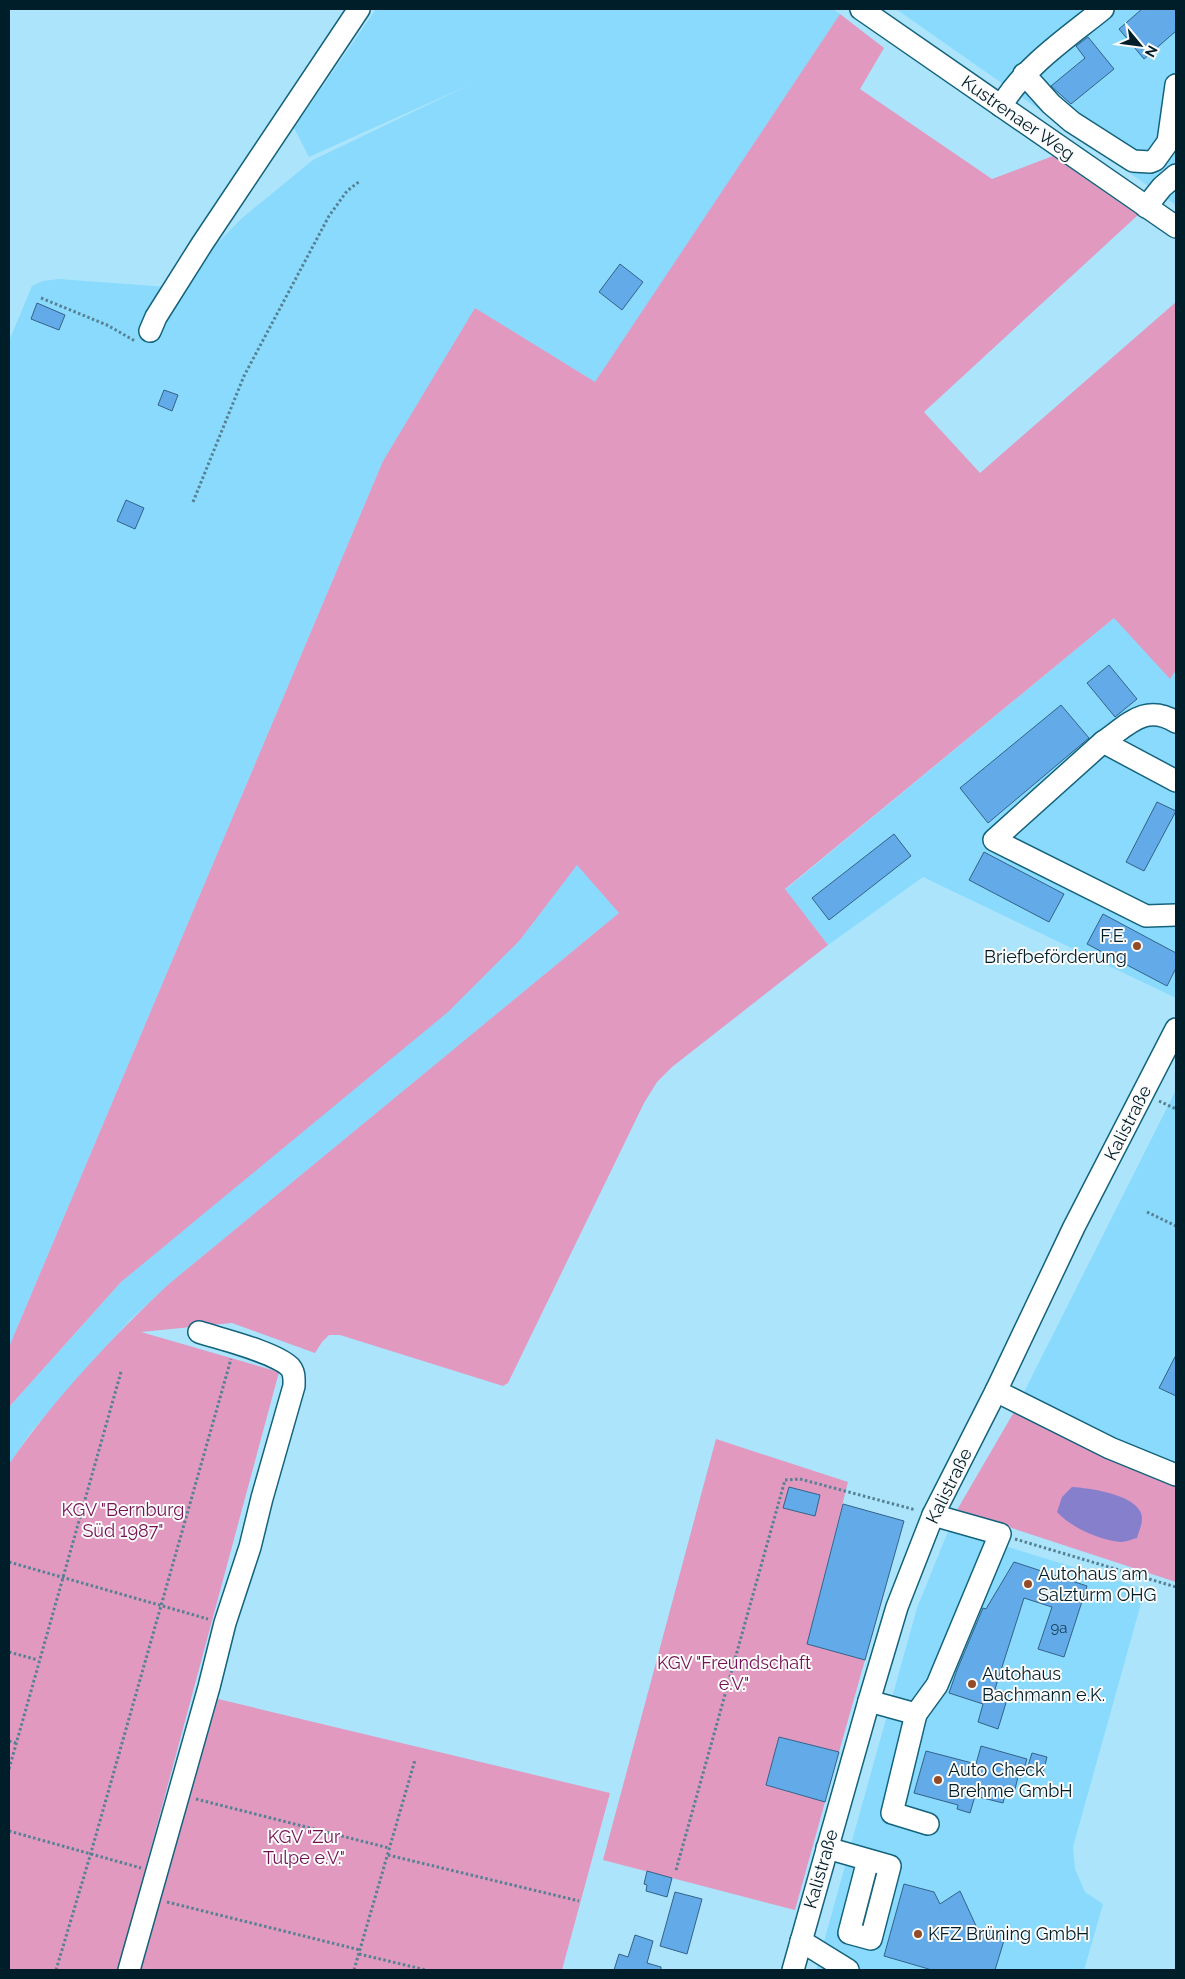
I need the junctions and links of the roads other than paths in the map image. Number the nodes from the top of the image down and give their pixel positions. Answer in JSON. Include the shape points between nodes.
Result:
{"nodes":[{"id":1,"x":359,"y":9,"type":"edge"},
{"id":2,"x":861,"y":9,"type":"edge"},
{"id":3,"x":1102,"y":9,"type":"edge"},
{"id":4,"x":1024,"y":74,"type":"junction"},
{"id":5,"x":1176,"y":85,"type":"edge"},
{"id":6,"x":1001,"y":106,"type":"junction"},
{"id":7,"x":1176,"y":175,"type":"edge"},
{"id":8,"x":1146,"y":207,"type":"junction"},
{"id":9,"x":1176,"y":228,"type":"edge"},
{"id":10,"x":144,"y":338,"type":"road end"},
{"id":11,"x":1176,"y":722,"type":"edge"},
{"id":12,"x":1103,"y":742,"type":"junction"},
{"id":13,"x":1176,"y":781,"type":"edge"},
{"id":14,"x":1176,"y":915,"type":"edge"},
{"id":15,"x":1176,"y":1030,"type":"edge"},
{"id":16,"x":199,"y":1332,"type":"dead end"},
{"id":17,"x":996,"y":1391,"type":"junction"},
{"id":18,"x":1176,"y":1475,"type":"edge"},
{"id":19,"x":933,"y":1515,"type":"junction"},
{"id":20,"x":869,"y":1701,"type":"junction"},
{"id":21,"x":916,"y":1714,"type":"junction"},
{"id":22,"x":928,"y":1824,"type":"dead end"},
{"id":23,"x":827,"y":1848,"type":"junction"},
{"id":24,"x":868,"y":1860,"type":"dead end"},
{"id":25,"x":801,"y":1941,"type":"junction"},
{"id":26,"x":129,"y":1970,"type":"edge"},
{"id":27,"x":793,"y":1970,"type":"edge"},
{"id":28,"x":848,"y":1970,"type":"edge"}],
"edges":[{"from":1,"to":10,"type":"street","via":[[202,244]]},
{"from":2,"to":6,"type":"street","name":"Kustrenaer Weg"},
{"from":3,"to":4,"type":"street"},
{"from":4,"to":5,"type":"street","via":[[1072,122],[1120,154],[1143,162],[1155,160],[1168,142]]},
{"from":4,"to":6,"type":"street"},
{"from":6,"to":8,"type":"street","name":"Kustrenaer Weg"},
{"from":7,"to":8,"type":"street"},
{"from":8,"to":9,"type":"street","name":"Kustrenaer Weg"},
{"from":11,"to":12,"type":"street","via":[[1155,713],[1144,715]]},
{"from":12,"to":13,"type":"street"},
{"from":12,"to":14,"type":"street","via":[[994,840],[1146,916]]},
{"from":15,"to":17,"type":"street","name":"Kalistraße","via":[[1074,1227]]},
{"from":16,"to":26,"type":"street","via":[[256,1350],[289,1366],[294,1373],[294,1386]]},
{"from":17,"to":18,"type":"street","via":[[1110,1448]]},
{"from":17,"to":19,"type":"street","name":"Kalistraße"},
{"from":19,"to":20,"type":"street","name":"Kalistraße","via":[[897,1608]]},
{"from":19,"to":21,"type":"street","via":[[1000,1534],[937,1685]]},
{"from":20,"to":21,"type":"street"},
{"from":20,"to":23,"type":"street","name":"Kalistraße"},
{"from":21,"to":22,"type":"street","via":[[892,1813]]},
{"from":23,"to":24,"type":"street"},
{"from":23,"to":25,"type":"street","name":"Kalistraße"},
{"from":25,"to":27,"type":"street","name":"Kalistraße"},
{"from":25,"to":28,"type":"street"}]}
